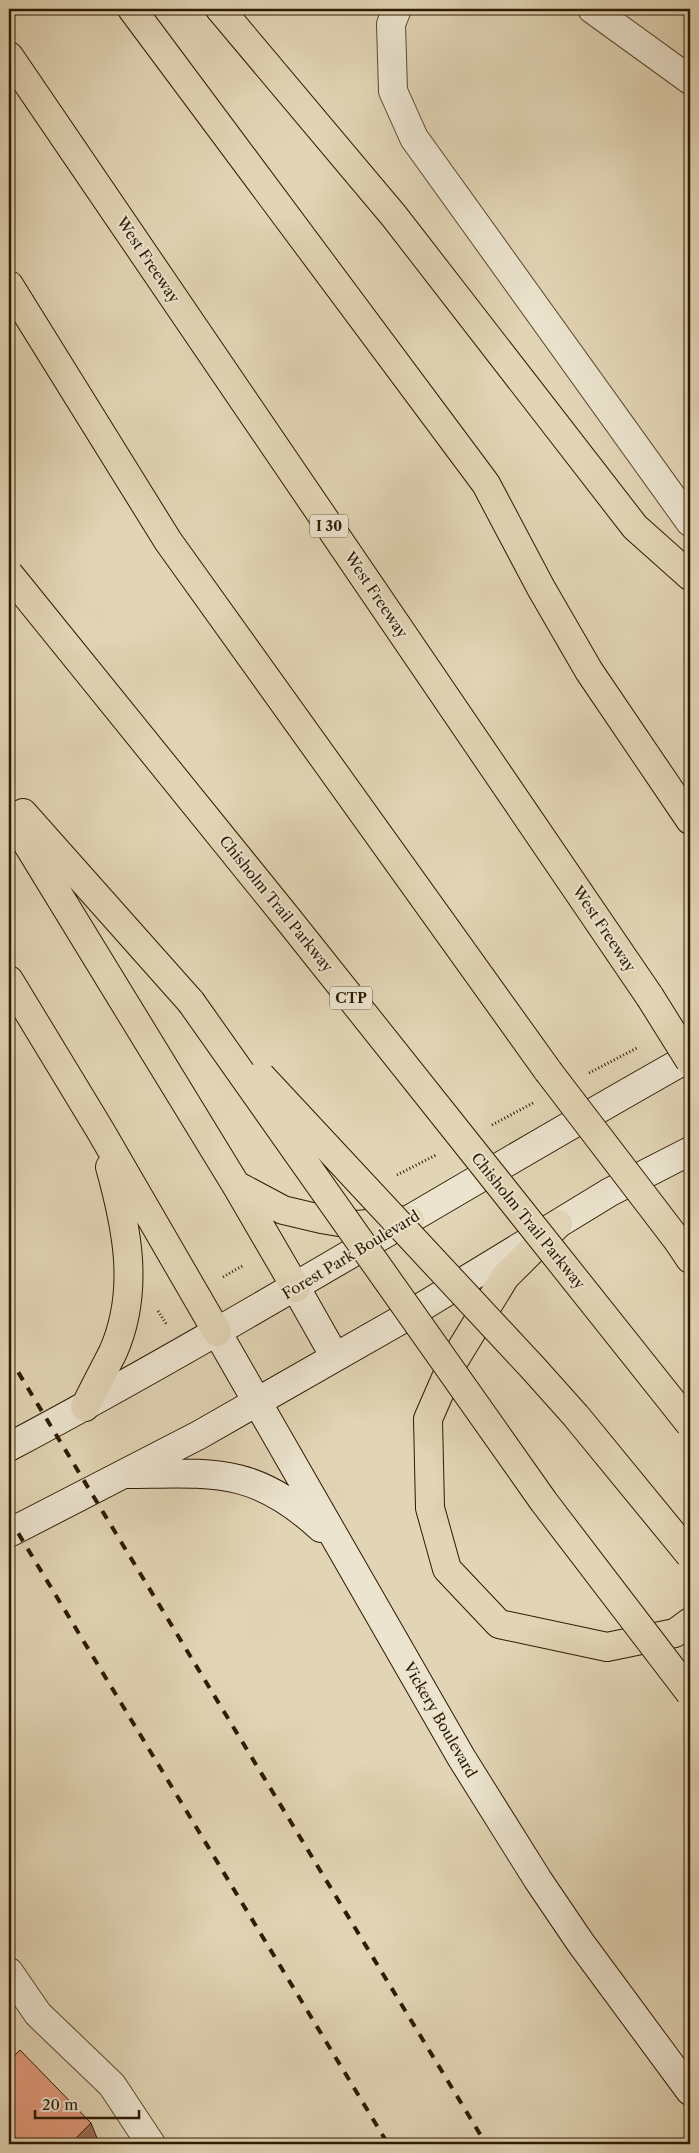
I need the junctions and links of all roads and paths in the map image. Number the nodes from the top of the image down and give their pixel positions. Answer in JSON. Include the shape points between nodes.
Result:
{"nodes":[{"id":1,"x":132,"y":9,"type":"edge"},
{"id":2,"x":220,"y":9,"type":"edge"},
{"id":3,"x":397,"y":9,"type":"edge"},
{"id":4,"x":592,"y":9,"type":"edge"},
{"id":5,"x":9,"y":56,"type":"edge"},
{"id":6,"x":690,"y":80,"type":"edge"},
{"id":7,"x":9,"y":286,"type":"edge"},
{"id":8,"x":690,"y":522,"type":"edge"},
{"id":9,"x":9,"y":574,"type":"edge"},
{"id":10,"x":690,"y":576,"type":"edge"},
{"id":11,"x":9,"y":797,"type":"edge"},
{"id":12,"x":9,"y":814,"type":"edge"},
{"id":13,"x":689,"y":818,"type":"edge"},
{"id":14,"x":9,"y":980,"type":"edge"},
{"id":15,"x":191,"y":1002,"type":"junction"},
{"id":16,"x":638,"y":1047,"type":"dead end"},
{"id":17,"x":690,"y":1057,"type":"edge"},
{"id":18,"x":690,"y":1061,"type":"edge"},
{"id":19,"x":586,"y":1075,"type":"dead end"},
{"id":20,"x":542,"y":1098,"type":"dead end"},
{"id":21,"x":490,"y":1126,"type":"dead end"},
{"id":22,"x":100,"y":1130,"type":"junction"},
{"id":23,"x":690,"y":1151,"type":"edge"},
{"id":24,"x":438,"y":1154,"type":"dead end"},
{"id":25,"x":394,"y":1177,"type":"dead end"},
{"id":26,"x":236,"y":1185,"type":"junction"},
{"id":27,"x":410,"y":1220,"type":"junction"},
{"id":28,"x":558,"y":1224,"type":"junction"},
{"id":29,"x":684,"y":1250,"type":"edge"},
{"id":30,"x":244,"y":1265,"type":"dead end"},
{"id":31,"x":223,"y":1276,"type":"dead end"},
{"id":32,"x":296,"y":1288,"type":"junction"},
{"id":33,"x":158,"y":1309,"type":"dead end"},
{"id":34,"x":171,"y":1332,"type":"dead end"},
{"id":35,"x":217,"y":1332,"type":"junction"},
{"id":36,"x":335,"y":1357,"type":"junction"},
{"id":37,"x":256,"y":1402,"type":"junction"},
{"id":38,"x":85,"y":1406,"type":"junction"},
{"id":39,"x":690,"y":1424,"type":"edge"},
{"id":40,"x":9,"y":1447,"type":"edge"},
{"id":41,"x":126,"y":1474,"type":"junction"},
{"id":42,"x":9,"y":1533,"type":"edge"},
{"id":43,"x":340,"y":1545,"type":"junction"},
{"id":44,"x":690,"y":1555,"type":"edge"},
{"id":45,"x":690,"y":1622,"type":"edge"},
{"id":46,"x":690,"y":1693,"type":"edge"},
{"id":47,"x":9,"y":1972,"type":"edge"},
{"id":48,"x":690,"y":2091,"type":"edge"},
{"id":49,"x":151,"y":2144,"type":"edge"}],
"edges":[{"from":1,"to":13,"type":"highway","via":[[486,484],[589,671]]},
{"from":2,"to":10,"type":"highway","via":[[394,216],[635,527]]},
{"from":3,"to":8,"type":"main road","via":[[391,24],[393,91],[414,138]]},
{"from":4,"to":6,"type":"main road"},
{"from":5,"to":18,"type":"highway","name":"West Freeway","number":"I 30","bridge":true,"via":[[650,997]]},
{"from":7,"to":29,"type":"highway","bridge":true,"via":[[168,541],[548,1071]]},
{"from":9,"to":39,"type":"highway","name":"Chisholm Trail Parkway","number":"CTP","bridge":true},
{"from":11,"to":15,"type":"highway"},
{"from":12,"to":26,"type":"highway"},
{"from":14,"to":22,"type":"highway"},
{"from":15,"to":44,"type":"highway","bridge":true,"via":[[540,1376]]},
{"from":15,"to":46,"type":"highway","bridge":true,"via":[[544,1502]]},
{"from":16,"to":19,"type":"path"},
{"from":17,"to":27,"type":"main road","name":"Forest Park Boulevard"},
{"from":20,"to":21,"type":"path"},
{"from":22,"to":35,"type":"highway"},
{"from":22,"to":38,"type":"highway","via":[[123,1212],[129,1281],[113,1350]]},
{"from":23,"to":28,"type":"main road","via":[[610,1192]]},
{"from":24,"to":25,"type":"path"},
{"from":26,"to":27,"type":"highway","via":[[283,1210],[321,1220],[356,1225]]},
{"from":26,"to":32,"type":"highway"},
{"from":27,"to":32,"type":"main road","name":"Forest Park Boulevard"},
{"from":28,"to":36,"type":"main road"},
{"from":28,"to":45,"type":"highway","via":[[505,1277],[452,1364],[428,1419],[430,1508],[448,1569],[499,1624],[607,1647],[675,1633]]},
{"from":30,"to":31,"type":"path"},
{"from":32,"to":35,"type":"main road","name":"Forest Park Boulevard"},
{"from":32,"to":36,"type":"main road"},
{"from":33,"to":34,"type":"path"},
{"from":35,"to":37,"type":"main road","name":"Vickery Boulevard"},
{"from":35,"to":38,"type":"main road","name":"Forest Park Boulevard"},
{"from":36,"to":37,"type":"main road"},
{"from":37,"to":41,"type":"main road"},
{"from":37,"to":43,"type":"main road","name":"Vickery Boulevard"},
{"from":38,"to":40,"type":"main road","name":"Forest Park Boulevard"},
{"from":41,"to":42,"type":"main road"},
{"from":41,"to":43,"type":"main road","via":[[217,1474],[246,1480],[274,1491],[302,1510]]},
{"from":43,"to":48,"type":"main road","name":"Vickery Boulevard","via":[[503,1825],[580,1942]]},
{"from":47,"to":49,"type":"main road","via":[[38,2014],[112,2085]]}]}
